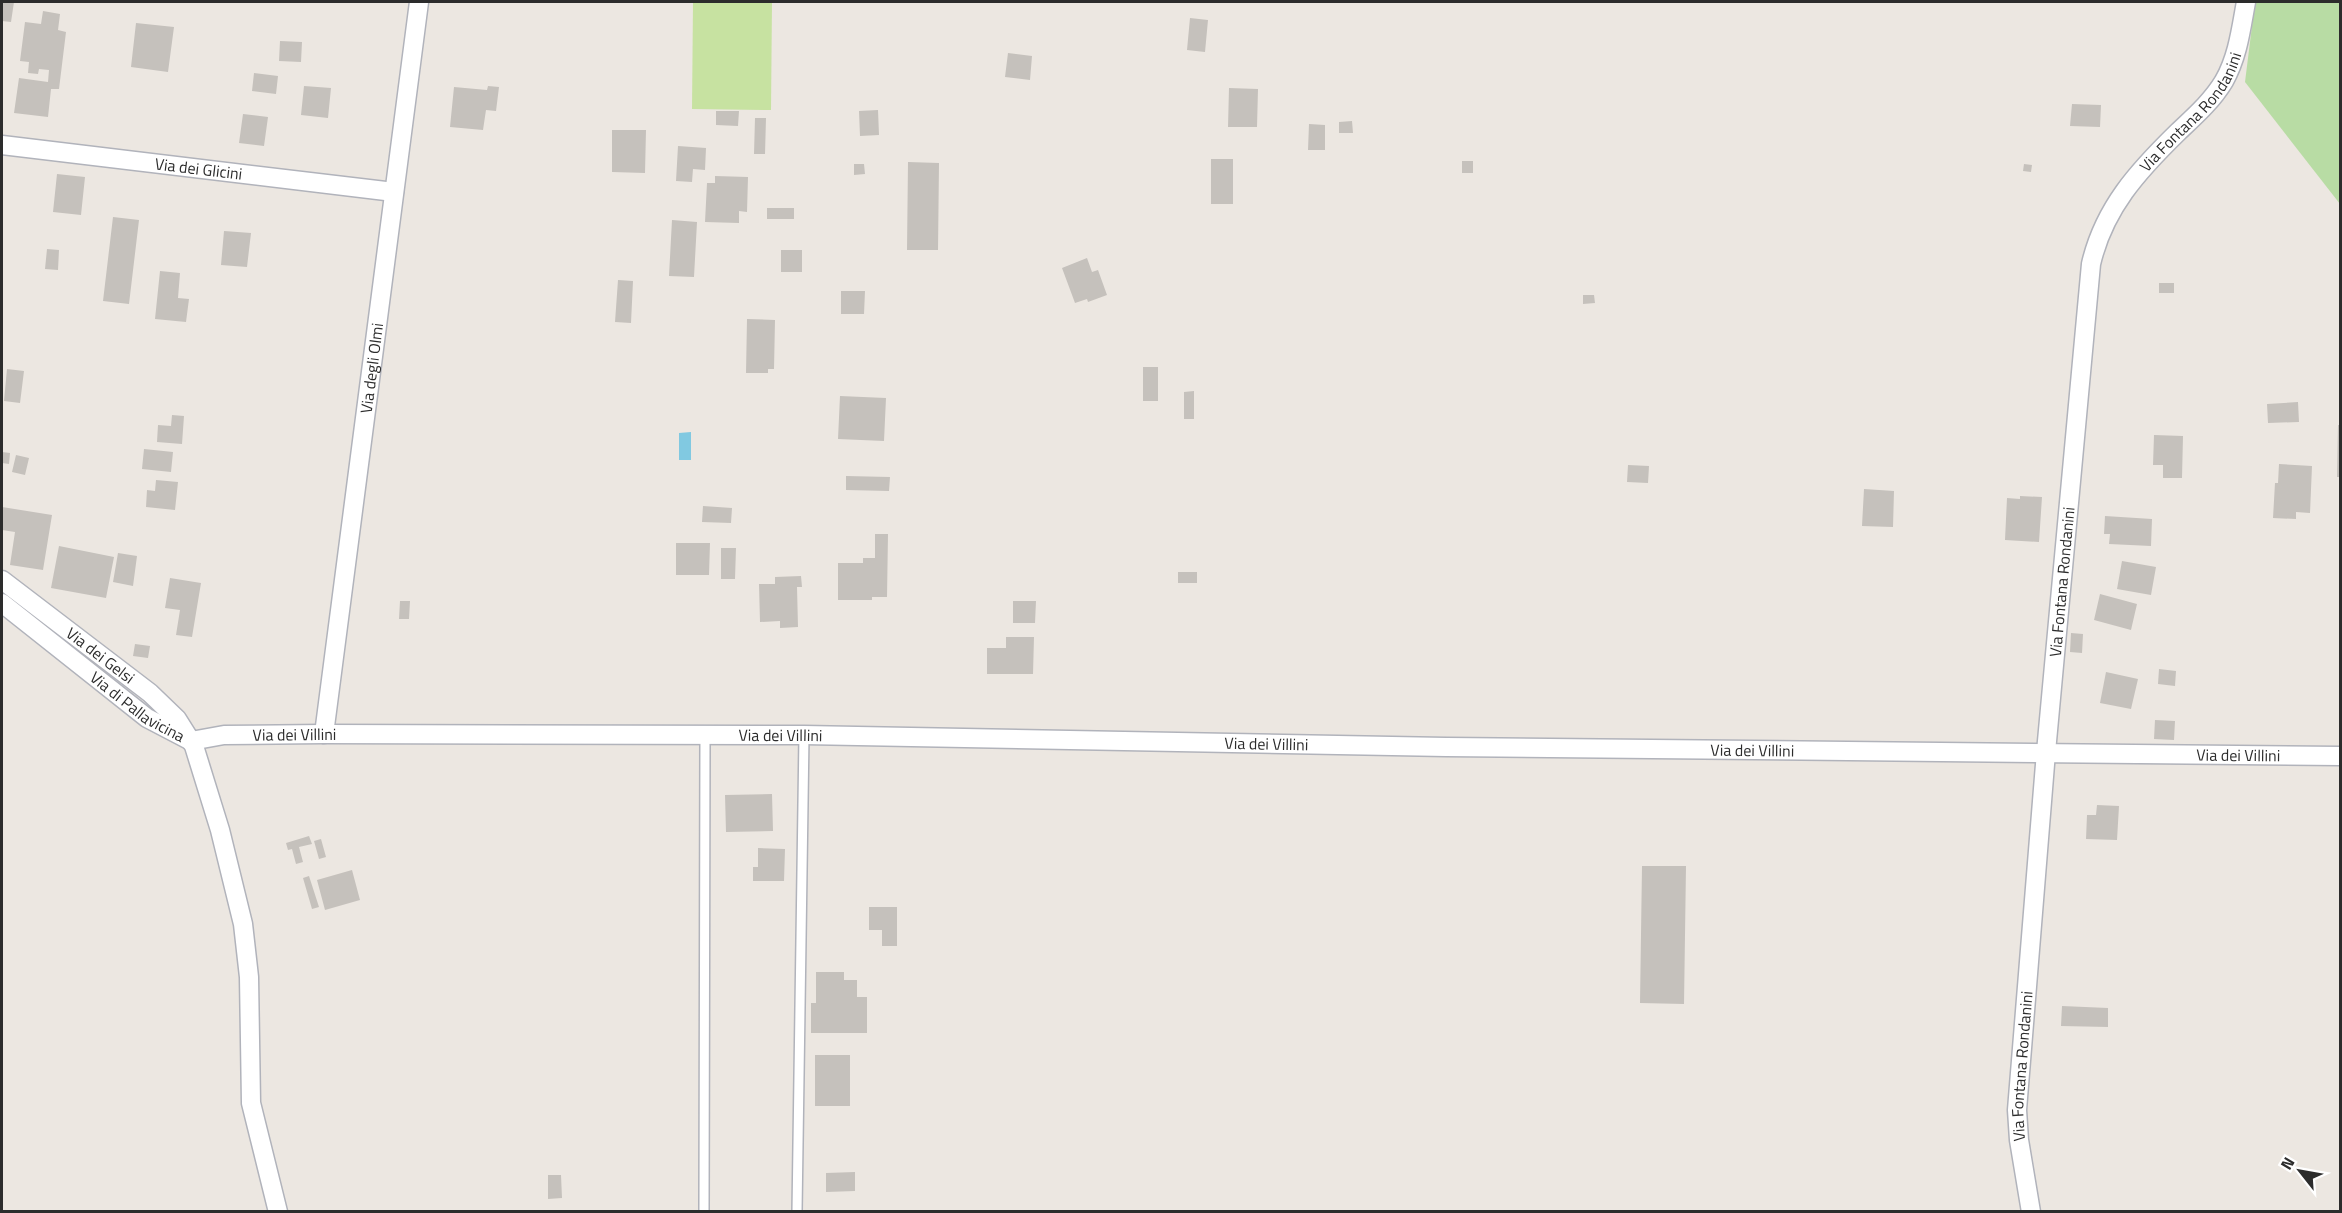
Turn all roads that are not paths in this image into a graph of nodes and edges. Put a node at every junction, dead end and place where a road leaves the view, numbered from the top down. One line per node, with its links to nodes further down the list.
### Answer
1 (419, 2): 4 (street, Via degli Olmi)
2 (2246, 2): 11 (street, Via Fontana Rondanini)
3 (2, 145): 4 (street, Via dei Glicini)
4 (394, 192): 7 (street, Via degli Olmi)
5 (2, 580): 10 (street, Via dei Gelsi)
6 (2, 603): 10 (street, Via di Pallavicina)
7 (324, 734): 9 (street, Via dei Villini); 10 (street, Via dei Villini)
8 (804, 735): 9 (street, Via dei Villini); 11 (street, Via dei Villini); 15 (lane)
9 (705, 737): 14 (lane)
10 (191, 741): 13 (street, Via dei Gelsi)
11 (2046, 752): 12 (street, Via dei Villini); 16 (street, Via Fontana Rondanini)
12 (2340, 756)
13 (278, 1212)
14 (704, 1212)
15 (797, 1212)
16 (2031, 1212)

